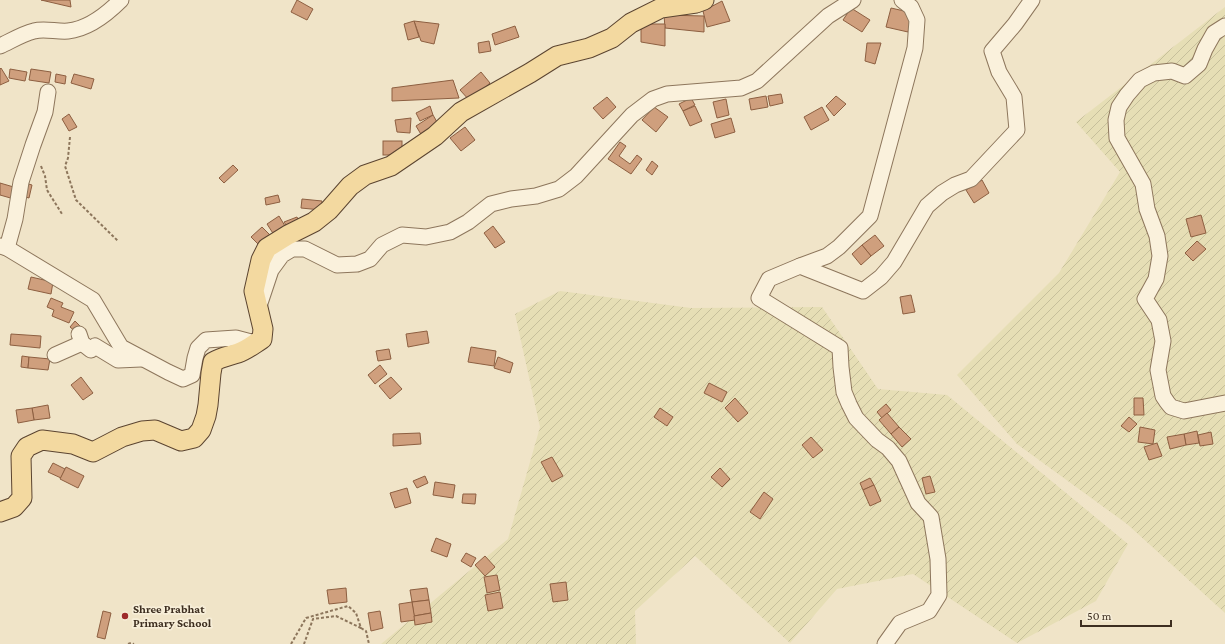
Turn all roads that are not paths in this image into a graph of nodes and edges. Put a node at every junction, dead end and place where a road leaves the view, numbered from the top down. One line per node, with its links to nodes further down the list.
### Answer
1 (120, 0): 7 (street)
2 (704, 0): 11 (main road)
3 (853, 0): 11 (street)
4 (902, 0): 10 (street)
5 (1032, 0): 10 (street)
6 (1225, 26): 15 (street)
7 (0, 46)
8 (48, 92): 9 (street)
9 (4, 247): 14 (street)
10 (800, 266): 17 (street)
11 (258, 309): 12 (main road)
12 (255, 343): 14 (street); 16 (main road)
13 (55, 355): 14 (street)
14 (142, 358)
15 (1225, 403)
16 (0, 512)
17 (885, 644)

